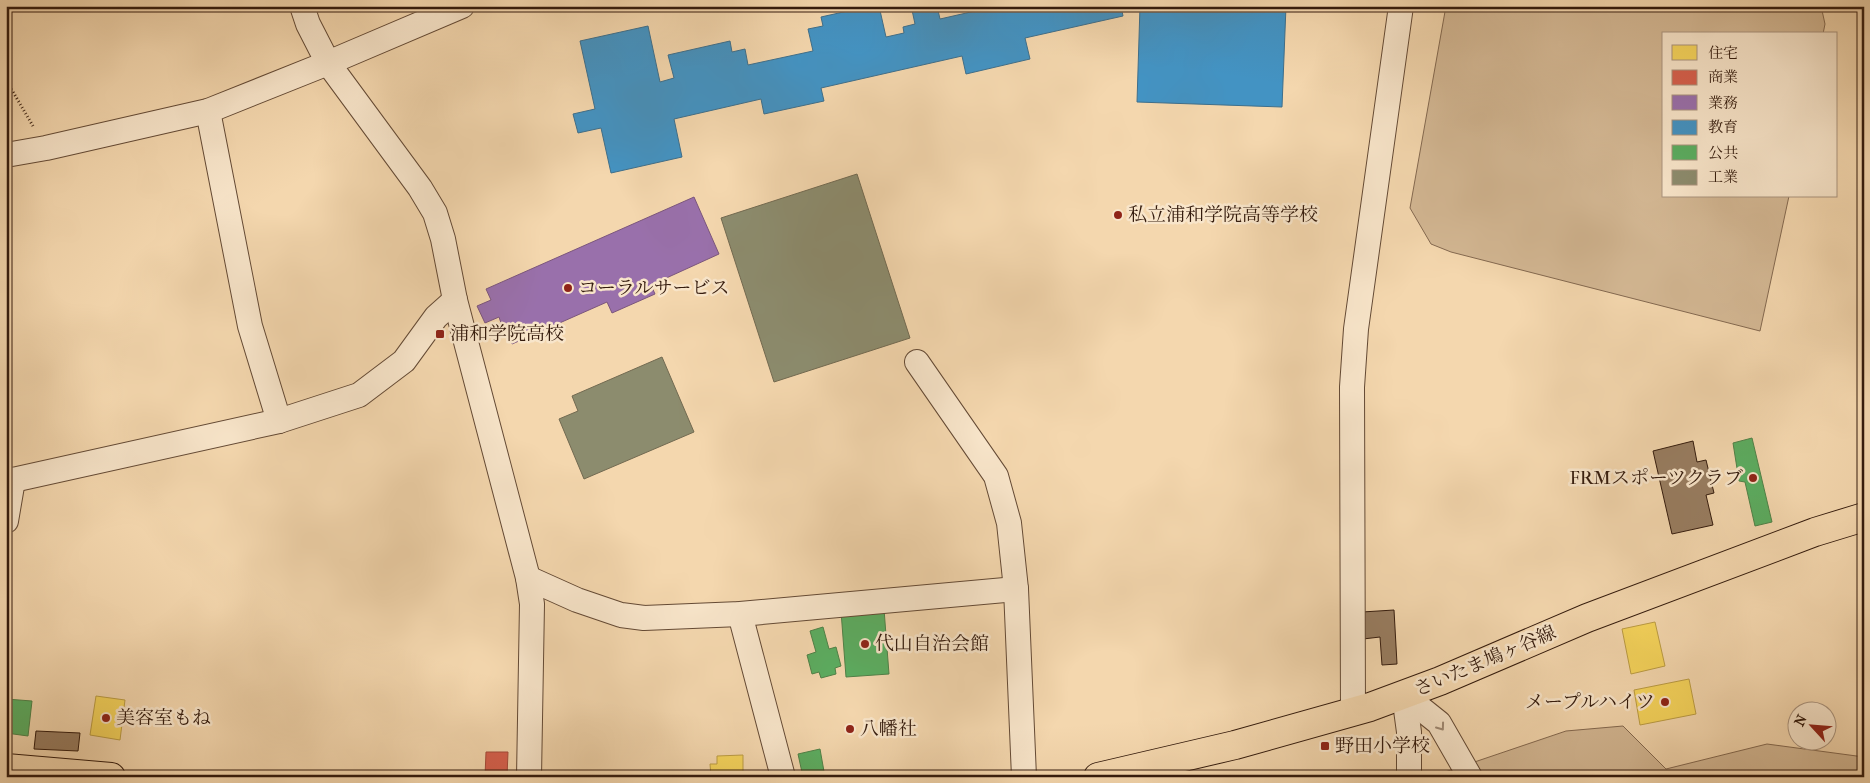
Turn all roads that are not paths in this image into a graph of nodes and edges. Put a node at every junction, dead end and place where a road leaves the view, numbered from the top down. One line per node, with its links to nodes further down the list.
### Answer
1 (302, 6): 4 (street)
2 (462, 6): 4 (street)
3 (1401, 6): 17 (street)
4 (328, 64): 5 (street); 7 (street)
5 (208, 111): 6 (street); 9 (street)
6 (6, 155)
7 (455, 300): 9 (street); 13 (street)
8 (917, 362): 14 (street)
9 (279, 421): 10 (street)
10 (10, 480): 12 (street)
11 (1864, 516): 16 (main road, さいたま鳩ヶ谷線)
12 (6, 521)
13 (528, 578): 15 (street); 21 (street)
14 (1016, 589): 15 (street); 23 (street)
15 (740, 614): 22 (street)
16 (1404, 695): 17 (main road, さいたま鳩ヶ谷線); 25 (street); 26 (street, one-way to 26)
17 (1353, 712): 24 (main road, さいたま鳩ヶ谷線)
18 (6, 768): 19 (main road)
19 (107, 777): 20 (main road)
20 (111, 777)
21 (529, 777)
22 (783, 777)
23 (1024, 777)
24 (1098, 777)
25 (1409, 777)
26 (1470, 777)

